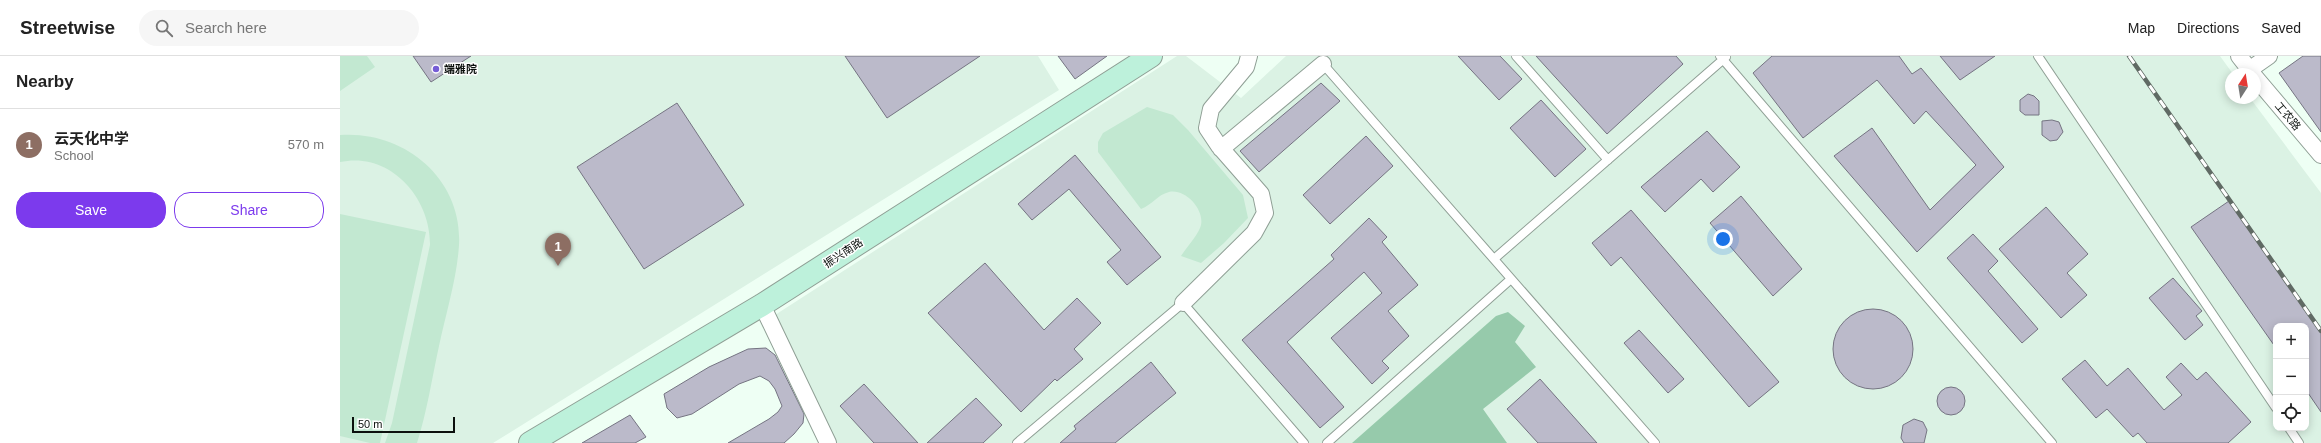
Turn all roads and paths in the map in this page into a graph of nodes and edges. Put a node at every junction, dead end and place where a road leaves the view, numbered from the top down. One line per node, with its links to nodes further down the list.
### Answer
1 (1151, 56): 18 (main road, 振兴南路)
2 (1249, 56): 12 (street)
3 (1516, 56): 14 (lane)
4 (2038, 56): 19 (lane)
5 (2239, 56): 9 (street, 工农路)
6 (2269, 56): 10 (street)
7 (1723, 57): 14 (lane); 27 (lane)
8 (1323, 64): 12 (street); 15 (lane)
9 (2248, 68)
10 (2257, 68)
11 (2261, 84): 13 (street, 工农路)
12 (1221, 149): 17 (street)
13 (2321, 155)
14 (1608, 160): 15 (lane)
15 (1494, 259): 16 (lane)
16 (1511, 279): 25 (lane); 26 (lane)
17 (1183, 303): 23 (lane); 24 (lane)
18 (762, 305): 21 (main road, 振兴南路); 22 (street)
19 (2273, 404)
20 (2291, 431): 28 (lane)
21 (530, 443)
22 (828, 443)
23 (1017, 443)
24 (1304, 443)
25 (1328, 443)
26 (1655, 443)
27 (2052, 443)
28 (2299, 443)

